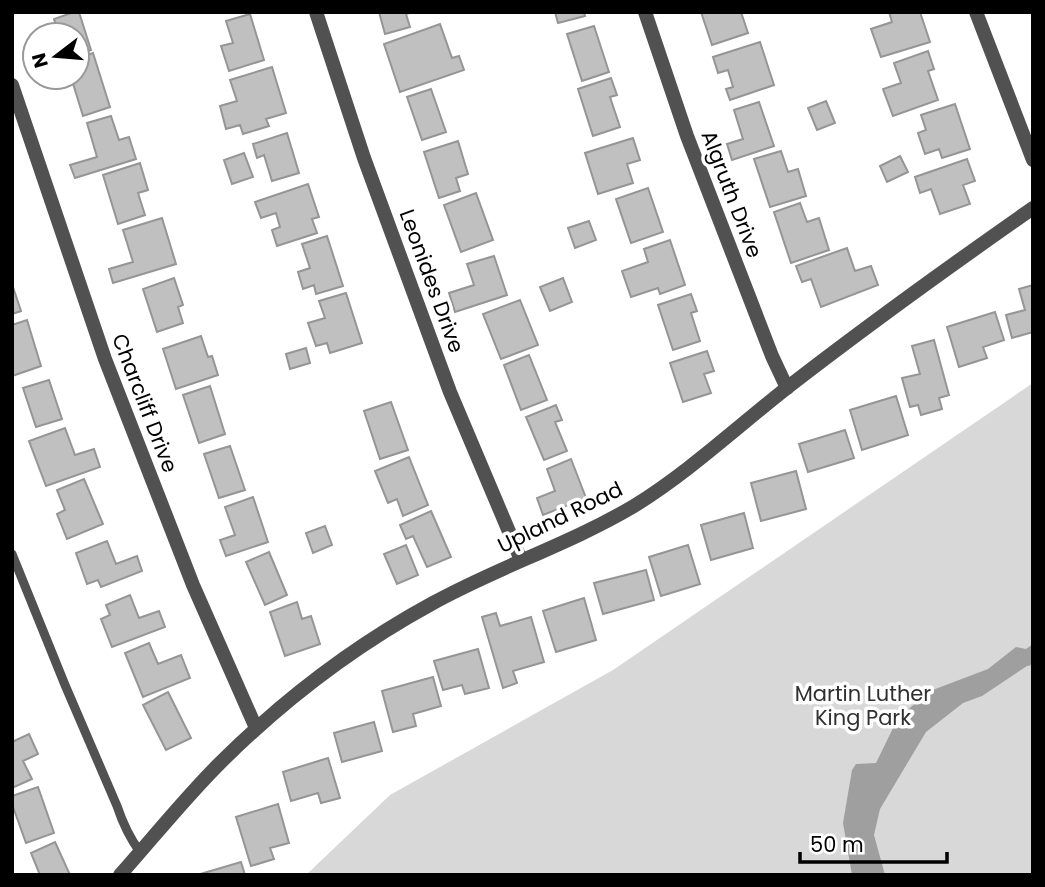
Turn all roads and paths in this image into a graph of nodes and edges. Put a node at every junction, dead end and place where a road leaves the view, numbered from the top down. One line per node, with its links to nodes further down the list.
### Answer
1 (316, 12): 9 (street, Leonides Drive)
2 (645, 12): 7 (street, Algruth Drive)
3 (976, 12): 5 (street)
4 (12, 85): 10 (street, Charcliff Drive)
5 (1033, 160)
6 (1033, 208): 7 (street, Upland Road)
7 (787, 388): 9 (street, Upland Road)
8 (12, 554): 11 (lane)
9 (522, 560): 10 (street, Upland Road)
10 (256, 728): 11 (street, Upland Road)
11 (141, 852): 12 (street, Upland Road)
12 (120, 875)

